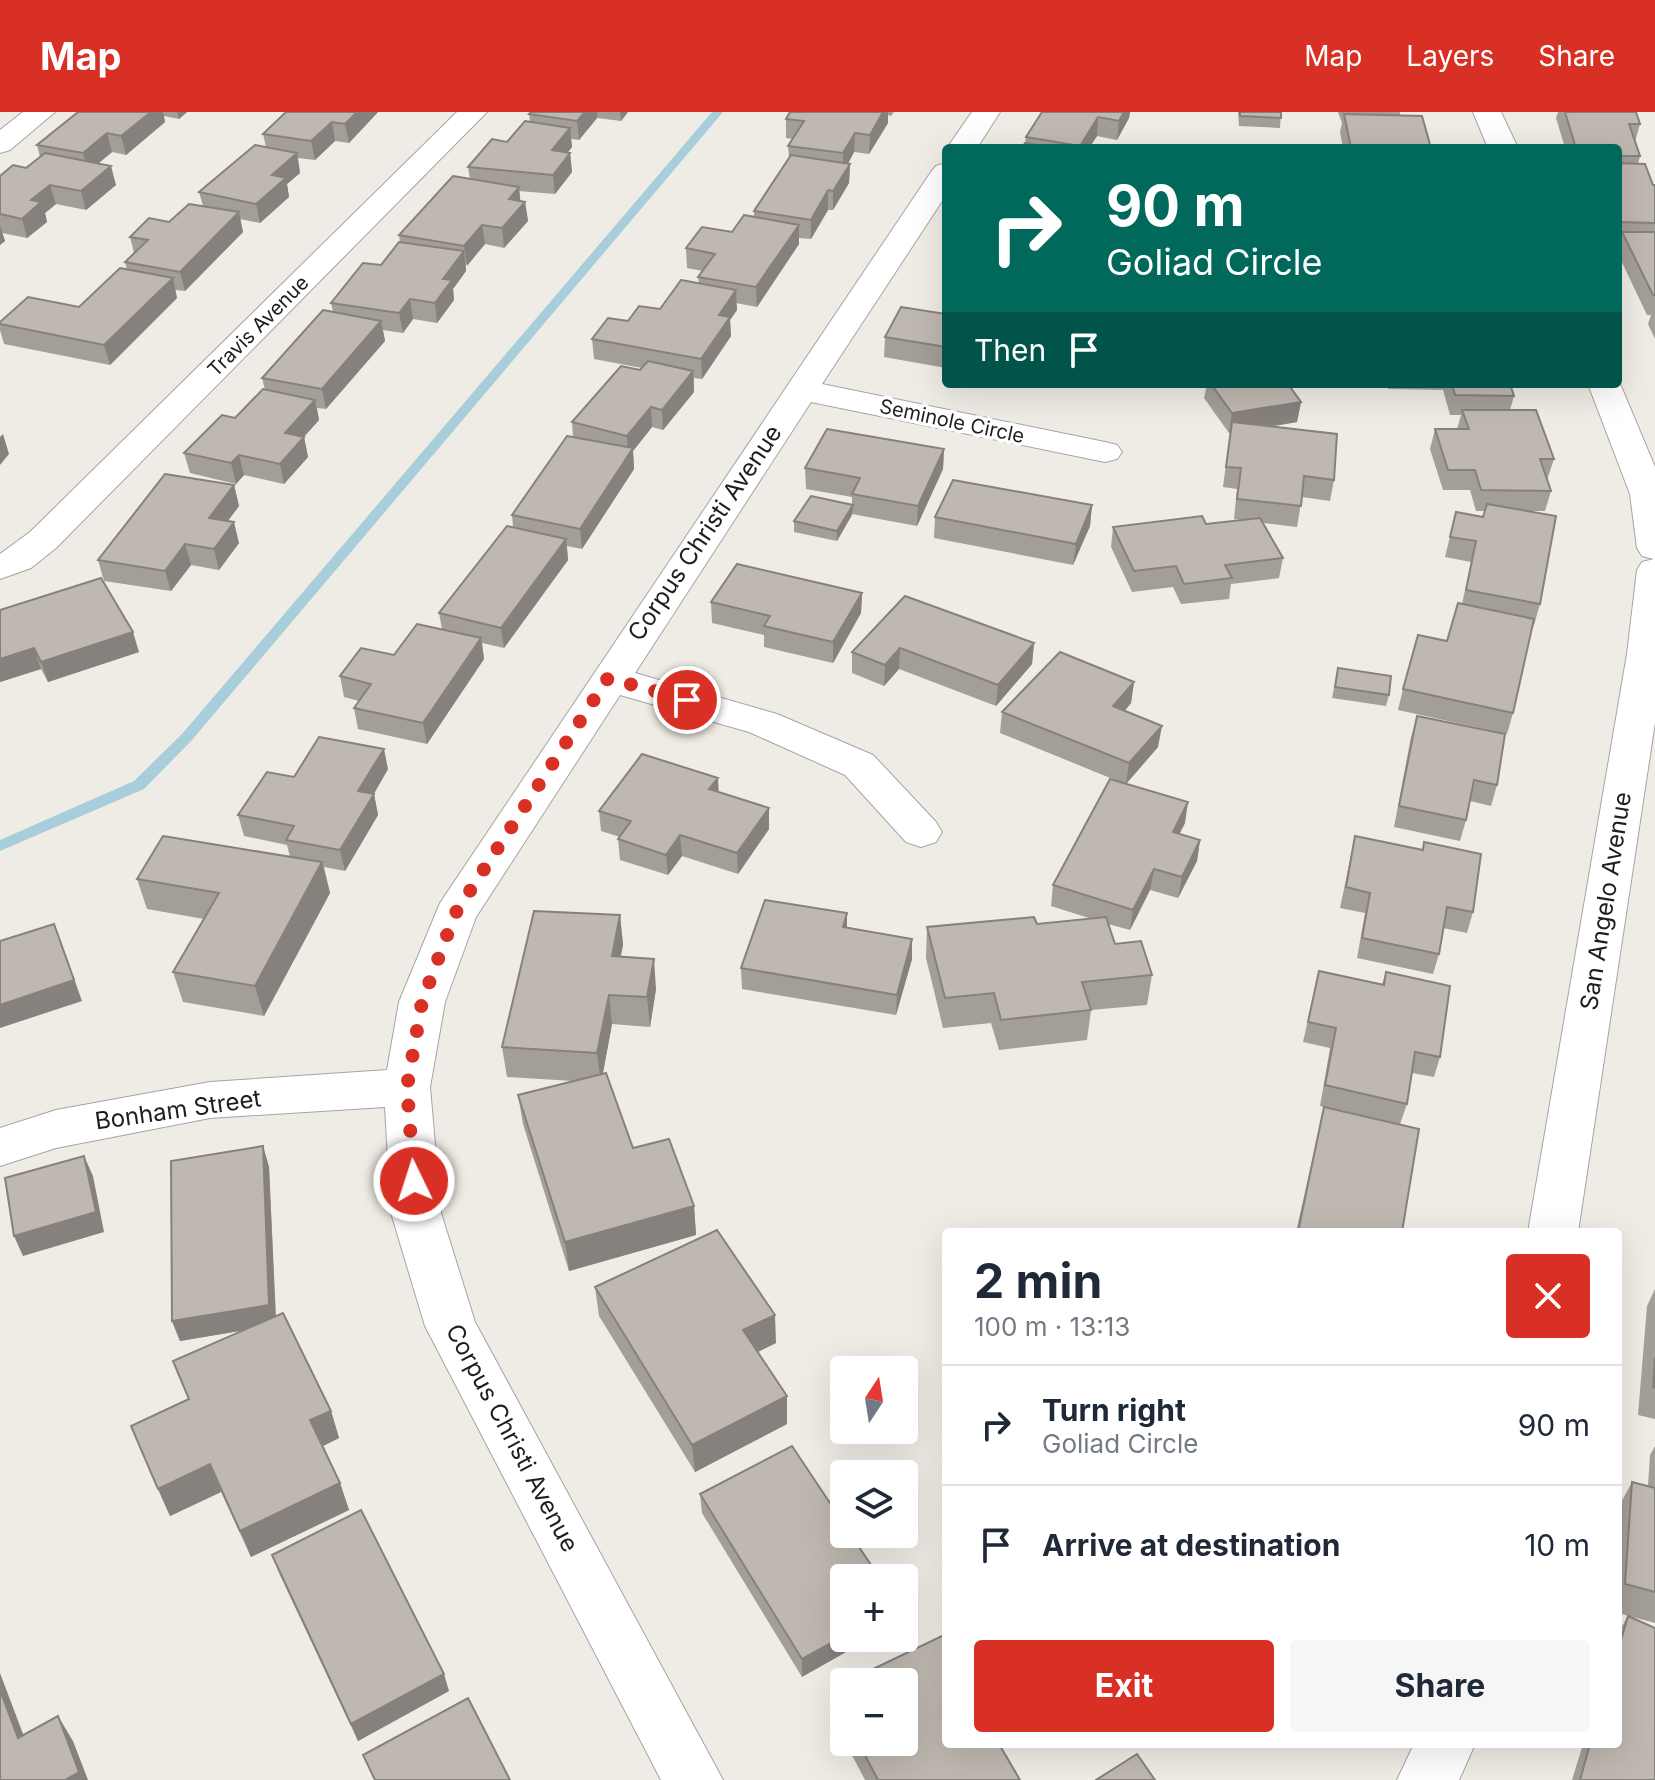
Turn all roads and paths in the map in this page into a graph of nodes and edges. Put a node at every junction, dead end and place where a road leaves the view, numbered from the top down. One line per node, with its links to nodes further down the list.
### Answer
1 (41, 112): 5 (street)
2 (473, 112): 13 (street, Travis Avenue)
3 (986, 112): 6 (street)
4 (1487, 112): 7 (street)
5 (0, 144)
6 (965, 144)
7 (1501, 144)
8 (942, 178): 10 (street, Corpus Christi Avenue)
9 (1607, 388): 12 (street)
10 (800, 390): 11 (street, Seminole Circle); 15 (street, Corpus Christi Avenue)
11 (1105, 452)
12 (1655, 548)
13 (0, 568)
14 (1655, 570): 19 (street, San Angelo Avenue)
15 (608, 678): 16 (street); 17 (street, Corpus Christi Avenue)
16 (921, 832)
17 (407, 1087): 18 (street, Bonham Street); 21 (street, Corpus Christi Avenue)
18 (0, 1147)
19 (1554, 1228)
20 (1444, 1748): 22 (street)
21 (693, 1780)
22 (1427, 1780)

